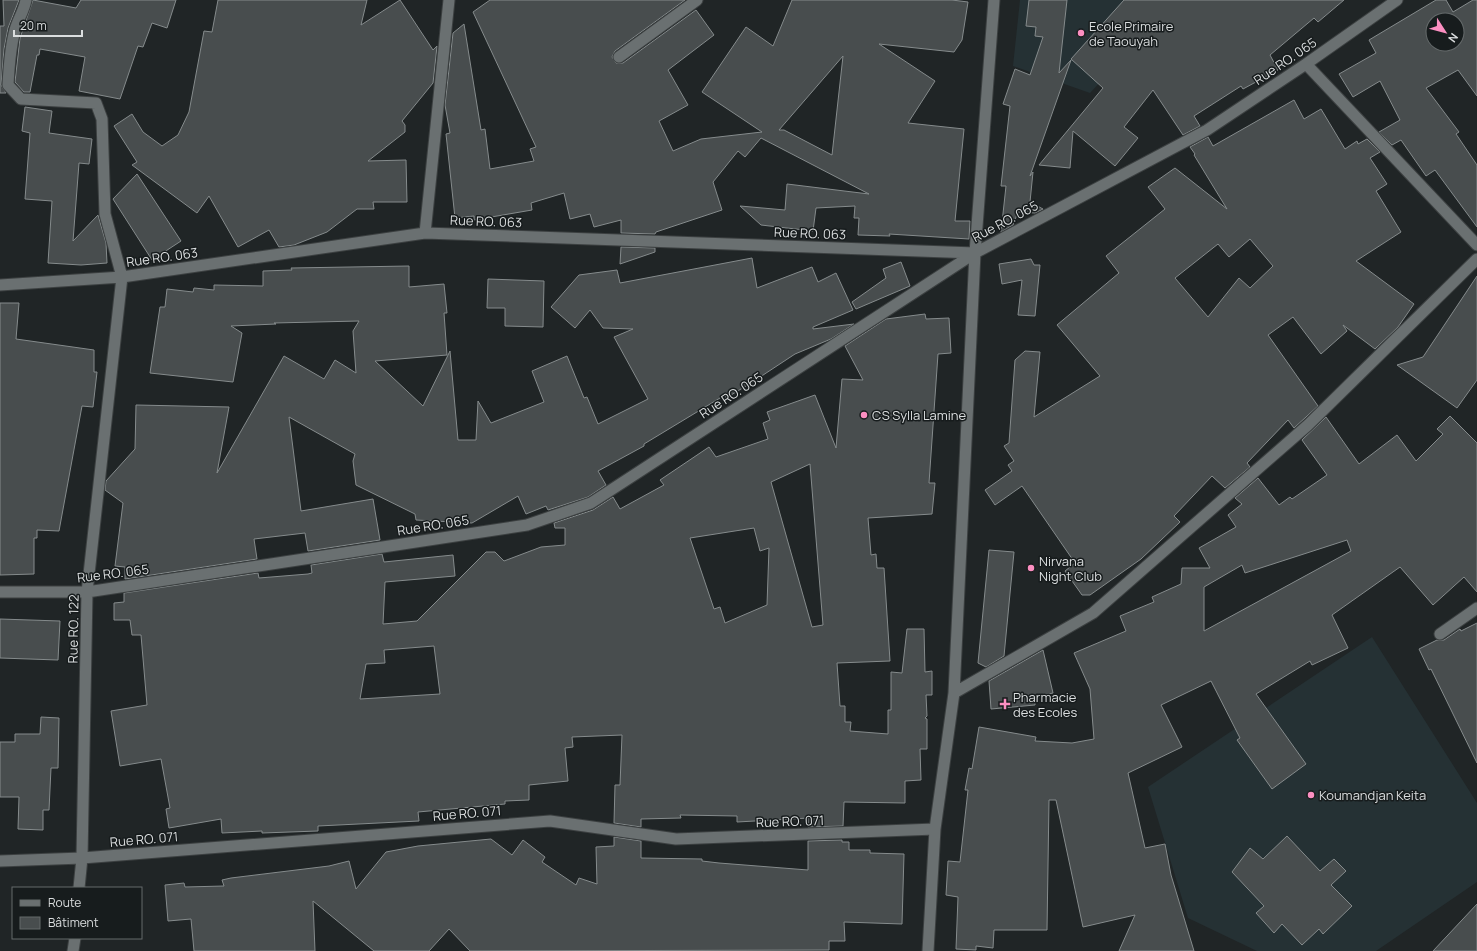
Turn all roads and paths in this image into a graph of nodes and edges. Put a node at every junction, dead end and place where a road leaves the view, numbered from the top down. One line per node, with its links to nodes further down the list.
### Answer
1 (26, 0): 12 (street)
2 (449, 0): 8 (street)
3 (697, 0): 6 (street)
4 (994, 0): 10 (street)
5 (1397, 0): 7 (street, Rue RO. 065)
6 (619, 57)
7 (1306, 64): 9 (street); 10 (street, Rue RO. 065)
8 (425, 233): 10 (street, Rue RO. 063); 12 (street, Rue RO. 063)
9 (1477, 245)
10 (974, 253): 15 (street, Rue RO. 065); 18 (street)
11 (1477, 259): 18 (street)
12 (122, 277): 13 (street, Rue RO. 063); 15 (street, Rue RO. 122)
13 (0, 285)
14 (0, 592): 15 (street, Rue RO. 065)
15 (87, 592): 20 (street, Rue RO. 122)
16 (1477, 608): 17 (street)
17 (1440, 634)
18 (954, 693): 19 (street)
19 (935, 829): 20 (street, Rue RO. 071); 25 (street)
20 (82, 858): 21 (street, Rue RO. 071); 22 (street, Rue RO. 122)
21 (0, 861)
22 (79, 887)
23 (75, 939): 24 (street)
24 (73, 951)
25 (928, 951)

